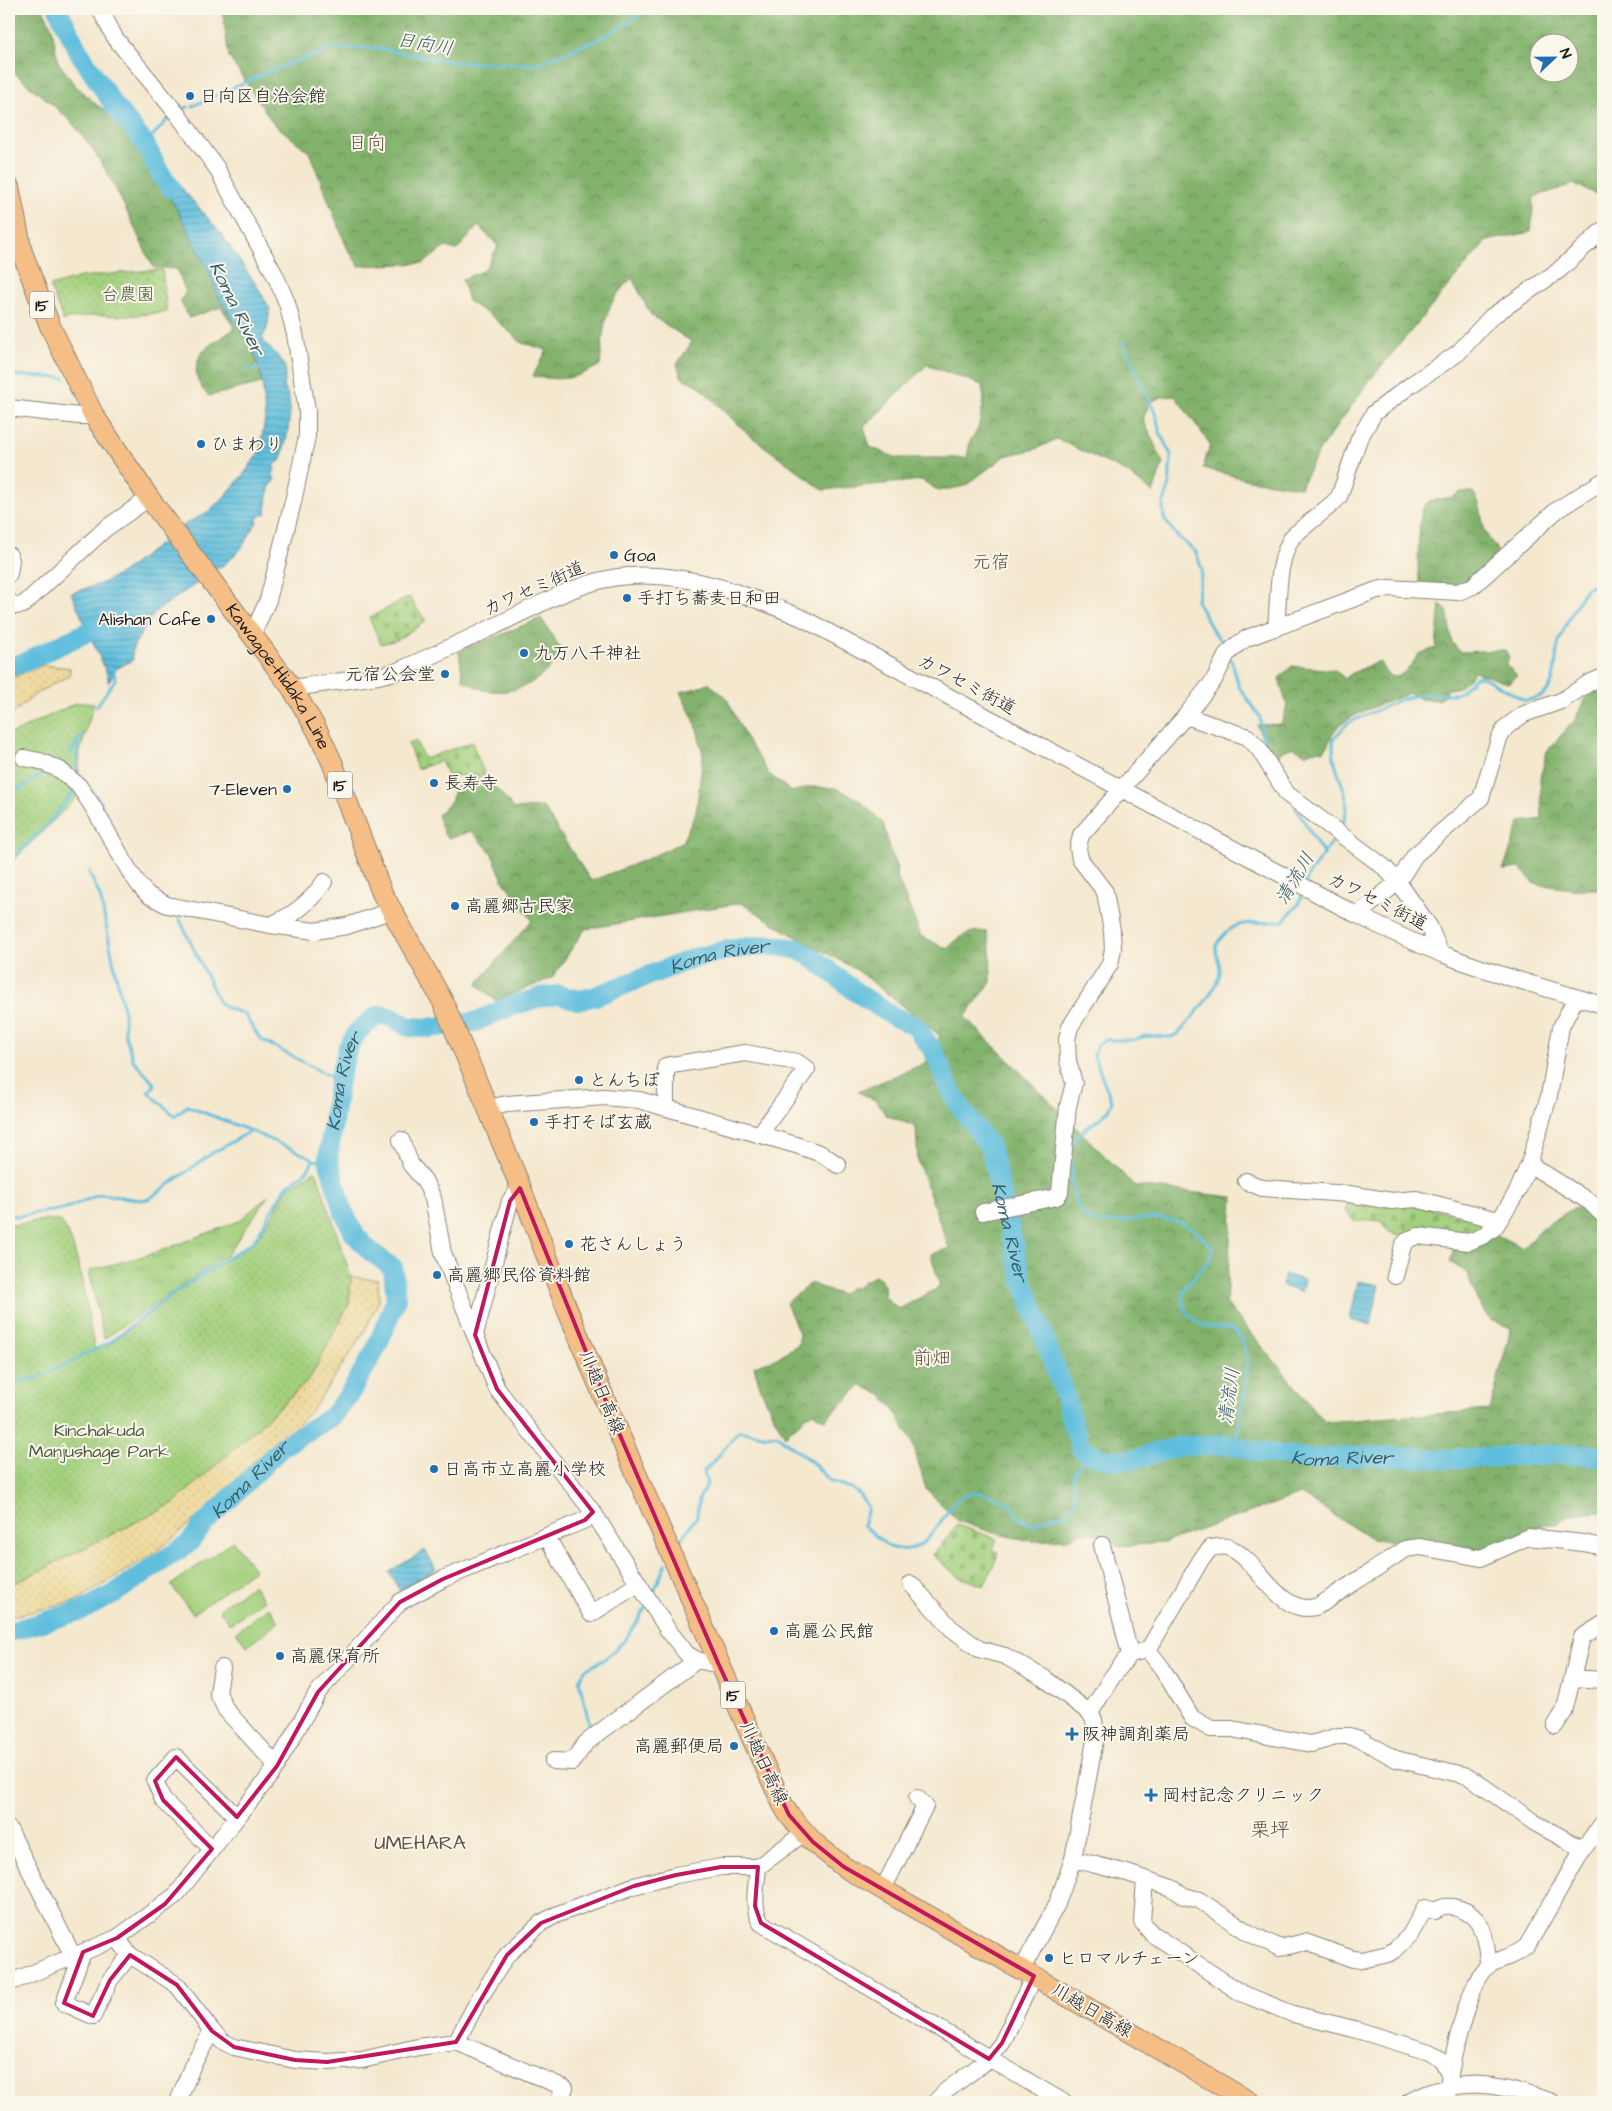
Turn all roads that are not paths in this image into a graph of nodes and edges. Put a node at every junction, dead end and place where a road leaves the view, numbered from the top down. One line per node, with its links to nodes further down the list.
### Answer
1 (100, 9): 12 (street)
2 (9, 187): 5 (main road, 15)
3 (1603, 230): 11 (street)
4 (9, 408): 5 (street)
5 (94, 416): 7 (main road, Kawagoe-Hidaka Line / 15)
6 (1603, 481): 11 (street)
7 (149, 498): 10 (street); 12 (main road, Kawagoe-Hidaka Line / 15)
8 (9, 555): 9 (street)
9 (9, 574)
10 (9, 601)
11 (1276, 628): 15 (street)
12 (252, 636): 14 (main road, Kawagoe-Hidaka Line / 15)
13 (1603, 677): 19 (street)
14 (292, 688): 17 (street, カワセミ街道); 20 (main road, Kawagoe-Hidaka Line / 15)
15 (1186, 716): 17 (street); 19 (street)
16 (24, 758): 22 (street)
17 (1121, 789): 21 (street, カワセミ街道); 35 (street)
18 (324, 882): 22 (street)
19 (1398, 882): 21 (street); 23 (street)
20 (390, 911): 22 (street); 26 (main road, Kawagoe-Hidaka Line / 15)
21 (1357, 915): 23 (street, カワセミ街道)
22 (270, 925)
23 (1440, 954): 24 (street, カワセミ街道)
24 (1576, 997): 25 (street, カワセミ街道); 31 (street)
25 (1603, 1005)
26 (472, 1070): 27 (main road, 川越日高線 / 15)
27 (488, 1108): 28 (street); 34 (main road, 川越日高線 / 15)
28 (666, 1108): 29 (street); 29 (street)
29 (759, 1135): 32 (street)
30 (401, 1140): 39 (street)
31 (1529, 1164): 36 (street); 37 (street)
32 (838, 1165)
33 (1246, 1181): 37 (street)
34 (520, 1188): 39 (street); 50 (main road, 川越日高線 / 15)
35 (983, 1212)
36 (1603, 1216)
37 (1498, 1220): 38 (street)
38 (1395, 1276)
39 (475, 1335): 40 (street)
40 (593, 1512): 41 (street); 44 (street)
41 (547, 1537): 44 (street); 57 (street)
42 (1102, 1545): 48 (street)
43 (1603, 1547): 47 (street)
44 (638, 1584): 49 (street)
45 (911, 1584): 54 (street)
46 (1603, 1624): 52 (street)
47 (1148, 1650): 48 (street); 64 (street)
48 (1130, 1654): 54 (street)
49 (697, 1660): 50 (street); 56 (street)
50 (719, 1665): 62 (main road, 川越日高線 / 15)
51 (222, 1668): 57 (street)
52 (1573, 1678): 53 (street); 55 (street)
53 (1603, 1680)
54 (1090, 1714): 65 (street)
55 (1555, 1726)
56 (553, 1761)
57 (277, 1766): 59 (street)
58 (917, 1798): 68 (street)
59 (237, 1817): 63 (street); 63 (street)
60 (1602, 1828): 64 (street)
61 (9, 1829): 70 (street)
62 (804, 1833): 66 (street); 68 (main road, 川越日高線 / 15)
63 (212, 1849): 69 (street)
64 (1583, 1850): 72 (street)
65 (1073, 1859): 67 (street); 73 (street)
66 (758, 1867): 76 (street); 77 (street)
67 (1145, 1879): 72 (street); 78 (street)
68 (884, 1889): 73 (main road, 川越日高線 / 15)
69 (117, 1938): 70 (street); 71 (street)
70 (78, 1954): 71 (street); 74 (street)
71 (130, 1955): 75 (street)
72 (1488, 1965): 78 (street)
73 (1028, 1972): 77 (street); 83 (main road, 川越日高線 / 15)
74 (9, 1983)
75 (212, 2031): 76 (street); 79 (street)
76 (456, 2042): 80 (street)
77 (989, 2059): 81 (street); 82 (street)
78 (1448, 2089): 84 (street); 85 (street)
79 (178, 2102)
80 (558, 2102)
81 (935, 2102)
82 (1063, 2102)
83 (1250, 2102)
84 (1409, 2102)
85 (1551, 2102)

